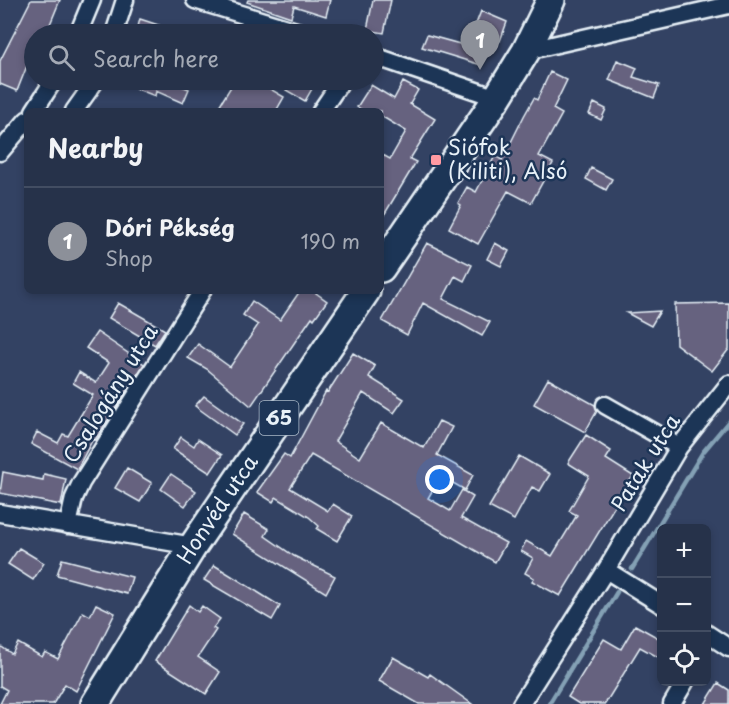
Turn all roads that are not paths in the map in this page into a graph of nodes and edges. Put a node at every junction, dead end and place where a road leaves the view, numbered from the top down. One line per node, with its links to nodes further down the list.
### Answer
1 (92, 0): 6 (street)
2 (125, 0): 7 (street)
3 (195, 0): 8 (street)
4 (551, 0): 9 (main road)
5 (729, 5): 9 (street)
6 (82, 24)
7 (117, 24)
8 (273, 24)
9 (526, 51): 14 (main road)
10 (384, 59): 14 (street)
11 (48, 90): 15 (street)
12 (89, 90): 16 (street)
13 (335, 90): 17 (street)
14 (497, 98): 20 (main road)
15 (36, 108)
16 (76, 108)
17 (323, 108)
18 (24, 124): 19 (street)
19 (0, 152)
20 (384, 264)
21 (200, 294): 27 (street, Csalogány utca)
22 (364, 294): 28 (main road, Honvéd utca / 65)
23 (729, 384): 25 (street, Patak utca)
24 (605, 405): 25 (street)
25 (678, 447): 29 (street, Patak utca)
26 (0, 513): 27 (street)
27 (68, 525): 28 (street)
28 (193, 546): 34 (main road, Honvéd utca / 65)
29 (606, 570): 30 (street); 35 (street, Patak utca)
30 (657, 602)
31 (711, 639): 32 (street)
32 (729, 648)
33 (682, 686): 36 (street)
34 (95, 704)
35 (520, 704)
36 (672, 704)

